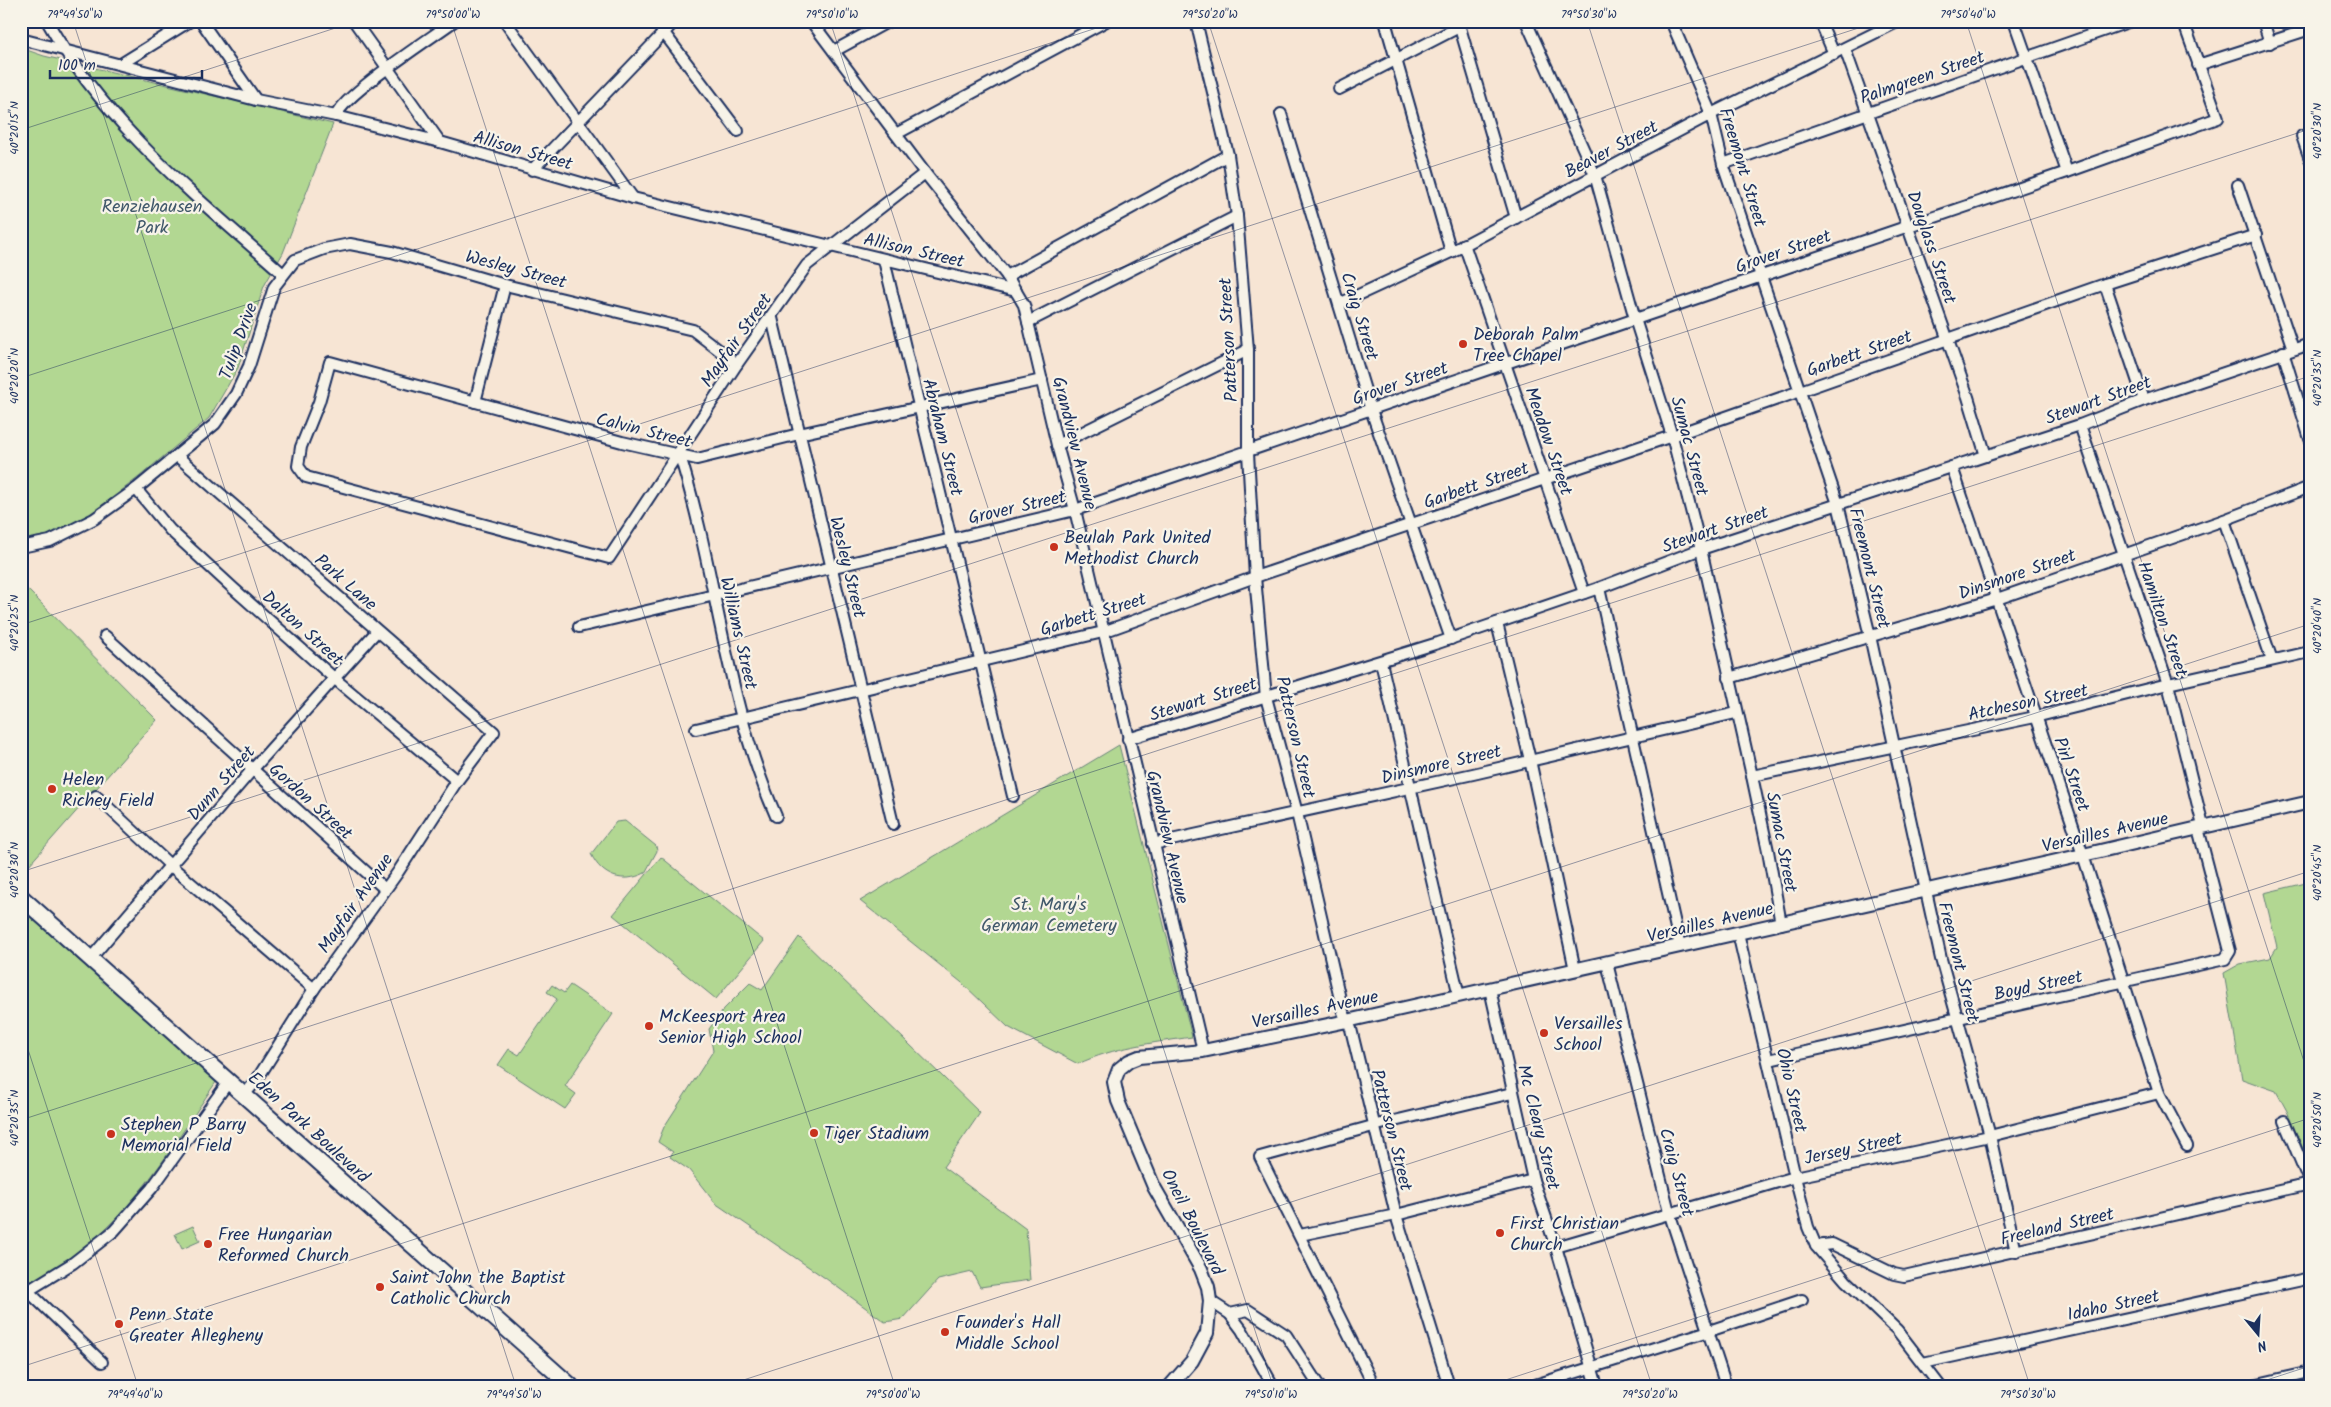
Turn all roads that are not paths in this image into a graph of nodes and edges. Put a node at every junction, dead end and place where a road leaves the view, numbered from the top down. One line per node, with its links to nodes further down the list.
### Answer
1 (47, 21): 28 (street)
2 (190, 21): 33 (street)
3 (201, 21): 37 (street)
4 (354, 21): 35 (street)
5 (454, 21): 35 (street)
6 (505, 21): 42 (street)
7 (655, 21): 24 (street)
8 (675, 21): 24 (street)
9 (811, 21): 29 (street, Grandview Avenue)
10 (889, 21): 29 (street)
11 (1106, 21): 44 (street)
12 (1196, 21): 47 (street, Patterson Street)
13 (1385, 21): 32 (street)
14 (1526, 21): 53 (street, Sumac Street)
15 (1671, 21): 39 (street, Freemont Street)
16 (1820, 21): 30 (street)
17 (1899, 21): 27 (street, Beaver Street)
18 (2014, 21): 31 (street)
19 (2132, 21): 31 (street, Palmgreen Street)
20 (2183, 21): 34 (street)
21 (2262, 21): 26 (street)
22 (1458, 24): 32 (street); 57 (street)
23 (2310, 29): 26 (street)
24 (665, 34): 42 (street); 43 (street)
25 (21, 39): 28 (street, Allison Street)
26 (2270, 43): 34 (street)
27 (1846, 48): 30 (street, Beaver Street); 40 (street, Douglass Street)
28 (63, 50): 33 (street, Allison Street); 64 (street)
29 (834, 51): 44 (street, Grandview Avenue)
30 (1834, 54): 39 (street, Beaver Street)
31 (2026, 58): 40 (street, Palmgreen Street); 51 (street)
32 (1395, 59): 36 (street); 62 (street)
33 (121, 64): 37 (street, Allison Street)
34 (2198, 65): 51 (street, Grover Street)
35 (388, 69): 41 (street); 46 (street)
36 (1339, 89)
37 (256, 100): 41 (street, Allison Street)
38 (1281, 114): 70 (street, Craig Street)
39 (1711, 114): 49 (street, Freemont Street); 53 (street, Beaver Street)
40 (1868, 114): 49 (street, Palmgreen Street); 58 (street, Douglass Street)
41 (336, 116): 46 (street, Allison Street)
42 (580, 122): 50 (street); 55 (street)
43 (738, 131)
44 (896, 134): 52 (street, Grandview Avenue)
45 (2306, 135): 48 (street)
46 (440, 142): 50 (street, Allison Street)
47 (1228, 155): 56 (street, Patterson Street); 65 (street)
48 (2310, 159)
49 (1722, 164): 66 (street, Freemont Street)
50 (532, 170): 55 (street, Allison Street)
51 (2067, 172): 58 (street, Grover Street)
52 (925, 173): 61 (street, Mayfair Street); 65 (street, Grandview Avenue)
53 (1595, 175): 57 (street, Beaver Street); 72 (street, Sumac Street)
54 (2238, 185): 59 (street)
55 (633, 198): 61 (street, Allison Street)
56 (1237, 216): 73 (street); 76 (street, Patterson Street)
57 (1516, 218): 60 (street, Beaver Street)
58 (1907, 226): 66 (street, Grover Street); 74 (street, Douglass Street)
59 (2256, 235): 67 (street, Garbett Street); 77 (street)
60 (1464, 244): 62 (street, Beaver Street); 78 (street, Meadow Street)
61 (829, 247): 63 (street, Allison Street); 71 (street, Mayfair Street)
62 (1451, 252): 70 (street, Beaver Street)
63 (884, 260): 69 (street, Allison Street); 84 (street, Abraham Street)
64 (282, 274): 68 (street, Wesley Street); 93 (street, Tulip Drive)
65 (1007, 276): 69 (street, Grandview Avenue)
66 (1762, 276): 72 (street, Grover Street); 81 (street, Freemont Street)
67 (2105, 284): 74 (street, Garbett Street); 82 (street)
68 (505, 285): 79 (street, Wesley Street); 83 (street)
69 (1016, 291): 73 (street, Grandview Avenue)
70 (1339, 304): 85 (street, Craig Street)
71 (772, 318): 79 (street, Mayfair Street); 87 (street, Wesley Street)
72 (1636, 319): 78 (street, Grover Street); 88 (street, Sumac Street)
73 (1028, 322): 80 (street, Grandview Avenue)
74 (1947, 340): 81 (street, Garbett Street); 94 (street, Douglass Street)
75 (2310, 344): 77 (street, Stewart Street)
76 (1248, 350): 90 (street); 91 (street, Patterson Street)
77 (2288, 351): 82 (street, Stewart Street); 89 (street)
78 (1507, 363): 85 (street, Grover Street); 96 (street, Meadow Street)
79 (737, 364): 92 (street, Mayfair Street)
80 (1042, 380): 84 (street, Calvin Street); 90 (street, Grandview Avenue)
81 (1801, 390): 88 (street, Garbett Street); 99 (street, Freemont Street)
82 (2144, 400): 86 (street, Stewart Street)
83 (475, 402): 92 (street, Calvin Street); 107 (street, Calvin Street)
84 (919, 407): 87 (street, Calvin Street); 103 (street, Abraham Street)
85 (1371, 410): 91 (street, Grover Street); 102 (street, Craig Street)
86 (2080, 426): 94 (street, Stewart Street); 106 (street, Hamilton Street)
87 (799, 434): 92 (street, Calvin Street); 108 (street, Wesley Street)
88 (1672, 436): 96 (street, Garbett Street); 105 (street, Sumac Street)
89 (2310, 439)
90 (1057, 444): 100 (street, Grandview Avenue)
91 (1248, 453): 100 (street, Grover Street); 109 (street, Patterson Street)
92 (679, 454): 107 (street, Mayfair Street); 112 (street, Williams Street)
93 (177, 456): 98 (street, Tulip Drive); 116 (street, Park Lane)
94 (1986, 456): 95 (street, Stewart Street)
95 (1952, 467): 99 (street, Stewart Street); 113 (street, Pirl Street)
96 (1544, 478): 102 (street, Garbett Street); 111 (street, Meadow Street)
97 (2310, 487): 101 (street, Dinsmore Street)
98 (136, 489): 104 (street, Tulip Drive); 126 (street, Dalton Street)
99 (1838, 504): 105 (street, Stewart Street); 119 (street, Freemont Street)
100 (1075, 510): 103 (street, Grover Street); 117 (street, Grandview Avenue)
101 (2224, 520): 106 (street, Dinsmore Street); 122 (street)
102 (1412, 524): 109 (street, Garbett Street); 120 (street, Craig Street)
103 (952, 539): 108 (street, Grover Street); 123 (street, Abraham Street)
104 (21, 547)
105 (1701, 549): 110 (street, Stewart Street); 125 (street, Sumac Street)
106 (2124, 555): 113 (street, Dinsmore Street); 127 (street, Hamilton Street)
107 (609, 558)
108 (832, 569): 112 (street, Grover Street); 128 (street, Wesley Street)
109 (1255, 577): 117 (street, Garbett Street); 129 (street, Patterson Street)
110 (1599, 588): 111 (street, Stewart Street); 135 (street)
111 (1584, 593): 114 (street, Stewart Street)
112 (714, 597): 115 (street, Grover Street); 131 (street, Williams Street)
113 (1997, 599): 119 (street, Dinsmore Street); 132 (street, Pirl Street)
114 (1497, 623): 120 (street, Stewart Street); 138 (street)
115 (579, 627)
116 (376, 631): 126 (street, Dunn Street); 134 (street, Park Lane)
117 (1103, 632): 123 (street, Garbett Street); 136 (street, Grandview Avenue)
118 (104, 636): 139 (street, Gordon Street)
119 (1870, 636): 125 (street, Dinsmore Street); 137 (street, Freemont Street)
120 (1451, 639): 124 (street, Stewart Street)
121 (2310, 652): 122 (street, Atcheson Street)
122 (2272, 660): 127 (street, Atcheson Street)
123 (981, 661): 128 (street, Garbett Street); 144 (street, Abraham Street)
124 (1381, 662): 129 (street, Stewart Street); 142 (street)
125 (1729, 678): 130 (street, Sumac Street)
126 (335, 680): 139 (street, Dunn Street); 141 (street, Dalton Street)
127 (2168, 684): 132 (street, Atcheson Street); 149 (street, Hamilton Street)
128 (861, 690): 131 (street, Garbett Street); 148 (street, Wesley Street)
129 (1266, 697): 136 (street, Stewart Street); 146 (street, Patterson Street)
130 (1736, 713): 135 (street, Dinsmore Street); 140 (street, Sumac Street)
131 (742, 718): 133 (street, Garbett Street); 147 (street, Williams Street)
132 (2035, 718): 137 (street, Atcheson Street); 151 (street, Pirl Street)
133 (696, 729)
134 (494, 732): 141 (street, Mayfair Avenue)
135 (1632, 736): 138 (street, Dinsmore Street); 159 (street)
136 (1128, 739): 150 (street, Grandview Avenue)
137 (1893, 748): 140 (street, Atcheson Street); 154 (street, Freemont Street)
138 (1530, 760): 142 (street, Dinsmore Street); 162 (street)
139 (252, 770): 152 (street, Dunn Street); 153 (street, Gordon Street)
140 (1752, 776): 157 (street, Sumac Street)
141 (457, 781): 153 (street, Mayfair Avenue)
142 (1411, 788): 146 (street, Dinsmore Street); 166 (street)
143 (96, 796): 152 (street)
144 (1013, 796)
145 (2310, 802): 149 (street, Versailles Avenue)
146 (1297, 813): 150 (street, Dinsmore Street); 168 (street, Patterson Street)
147 (776, 816)
148 (893, 824)
149 (2201, 827): 151 (street, Versailles Avenue); 156 (street, Hamilton Street)
150 (1153, 844): 169 (street, Grandview Avenue)
151 (2082, 855): 154 (street, Versailles Avenue); 163 (street, Pirl Street)
152 (171, 866): 160 (street, Dunn Street); 164 (street)
153 (385, 889): 164 (street, Mayfair Avenue)
154 (1925, 891): 157 (street, Versailles Avenue); 167 (street, Freemont Street)
155 (21, 897): 160 (main road, Eden Park Boulevard)
156 (2217, 902): 163 (street, Boyd Street)
157 (1781, 924): 158 (street, Versailles Avenue)
158 (1738, 933): 159 (street, Versailles Avenue); 170 (street, Ohio Street)
159 (1680, 946): 161 (street, Versailles Avenue)
160 (92, 958): 172 (main road, Eden Park Boulevard)
161 (1607, 963): 162 (street, Versailles Avenue); 183 (street, Craig Street)
162 (1575, 970): 165 (street, Versailles Avenue)
163 (2123, 983): 167 (street, Boyd Street); 174 (street, Pirl Street)
164 (314, 989): 175 (street, Mayfair Avenue)
165 (1490, 989): 166 (street, Versailles Avenue); 173 (street, Mc Cleary Street)
166 (1459, 996): 168 (street, Versailles Avenue)
167 (1956, 1019): 170 (street, Boyd Street); 178 (street, Freemont Street)
168 (1347, 1021): 169 (street, Versailles Avenue); 177 (street, Patterson Street)
169 (1203, 1051): 171 (street, Versailles Avenue)
170 (1769, 1060): 180 (street, Ohio Street)
171 (1119, 1069): 192 (street, Oneil Boulevard)
172 (229, 1082): 175 (main road, Eden Park Boulevard); 190 (street)
173 (1512, 1093): 177 (street); 181 (street, Mc Cleary Street)
174 (2159, 1093): 178 (street, Jersey Street); 179 (street, Pirl Street)
175 (244, 1095): 199 (main road, Eden Park Boulevard)
176 (2284, 1121): 182 (street)
177 (1373, 1126): 184 (street, Patterson Street); 185 (street)
178 (1990, 1136): 180 (street, Jersey Street); 188 (street, Freemont Street)
179 (2187, 1146)
180 (1795, 1177): 183 (street, Jersey Street); 186 (street, Ohio Street)
181 (1533, 1180): 184 (street); 187 (street, Mc Cleary Street)
182 (2310, 1184): 188 (street, Freeland Street)
183 (1670, 1212): 187 (street, Jersey Street); 194 (street, Craig Street)
184 (1396, 1215): 185 (street); 204 (street, Patterson Street)
185 (1300, 1235): 203 (street)
186 (1816, 1246): 188 (street, Freeland Street); 196 (street, Ohio Street)
187 (1556, 1247): 197 (street, Mc Cleary Street)
188 (2016, 1252)
189 (2310, 1278): 196 (street, Idaho Street)
190 (24, 1293): 195 (street)
191 (1802, 1300): 194 (street)
192 (1210, 1301): 193 (street); 200 (street, Oneil Boulevard)
193 (1230, 1314): 201 (street); 202 (street)
194 (1709, 1331): 197 (street); 207 (street, Craig Street)
195 (102, 1362)
196 (1923, 1363): 208 (street, Ohio Street)
197 (1592, 1368): 205 (street); 206 (street, Mc Cleary Street)
198 (2310, 1372): 209 (street)
199 (571, 1386)
200 (1170, 1386)
201 (1272, 1386)
202 (1319, 1386)
203 (1374, 1386)
204 (1449, 1386)
205 (1532, 1386)
206 (1597, 1386)
207 (1726, 1386)
208 (1940, 1386)
209 (2249, 1386)

